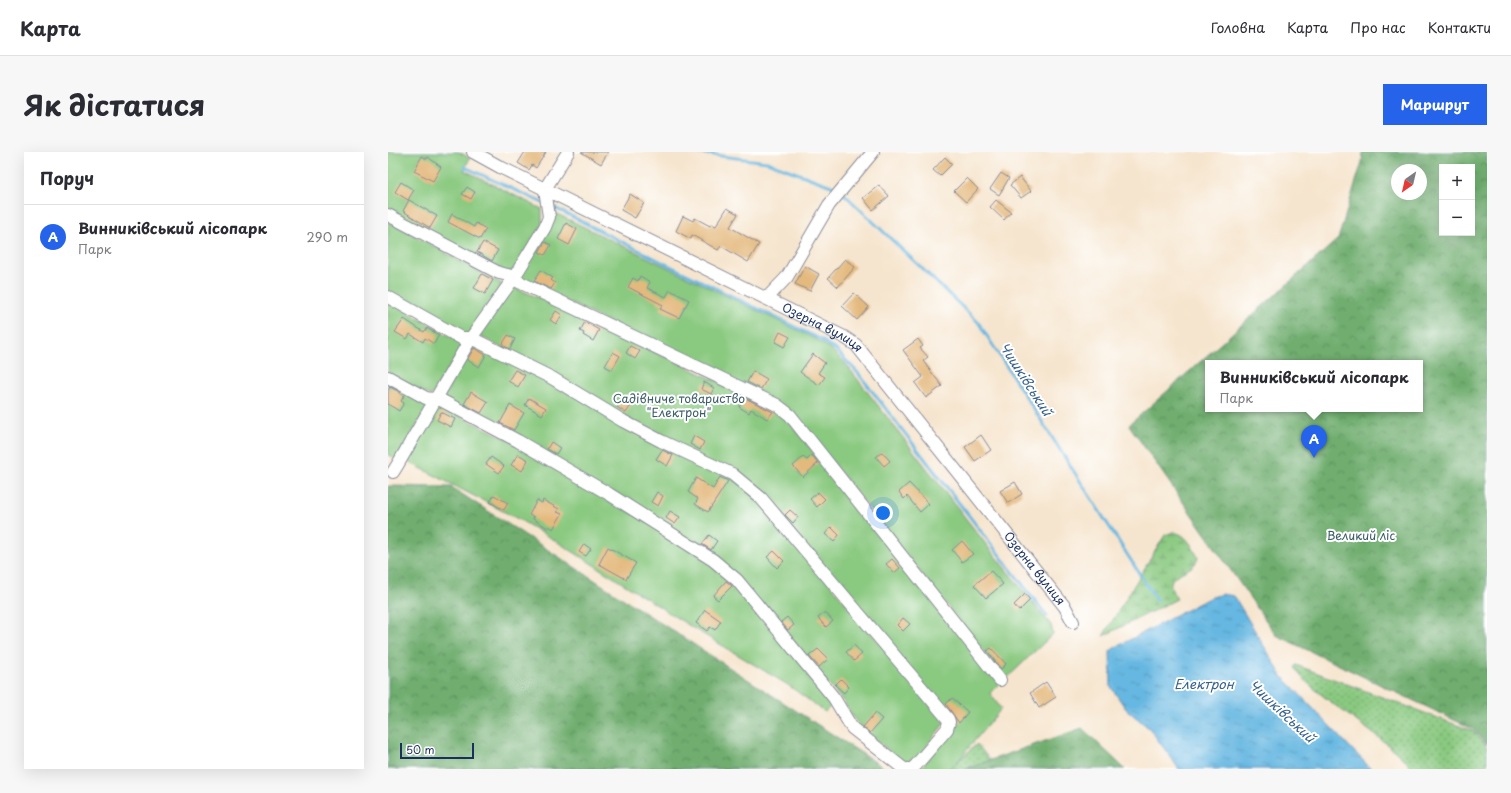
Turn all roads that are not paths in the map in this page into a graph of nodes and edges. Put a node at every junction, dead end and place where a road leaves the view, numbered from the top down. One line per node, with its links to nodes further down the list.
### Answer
1 (473, 152): 4 (street, Озерна вулиця)
2 (568, 152): 4 (street)
3 (870, 153): 8 (street)
4 (545, 189): 6 (street); 8 (street, Озерна вулиця)
5 (388, 215): 6 (street)
6 (513, 279): 9 (street); 14 (street)
7 (388, 297): 9 (street)
8 (768, 298): 13 (street, Озерна вулиця)
9 (471, 338): 11 (street); 15 (street)
10 (388, 377): 11 (street)
11 (437, 398): 12 (street); 15 (street)
12 (393, 472)
13 (1073, 622)
14 (1000, 680)
15 (906, 769)

